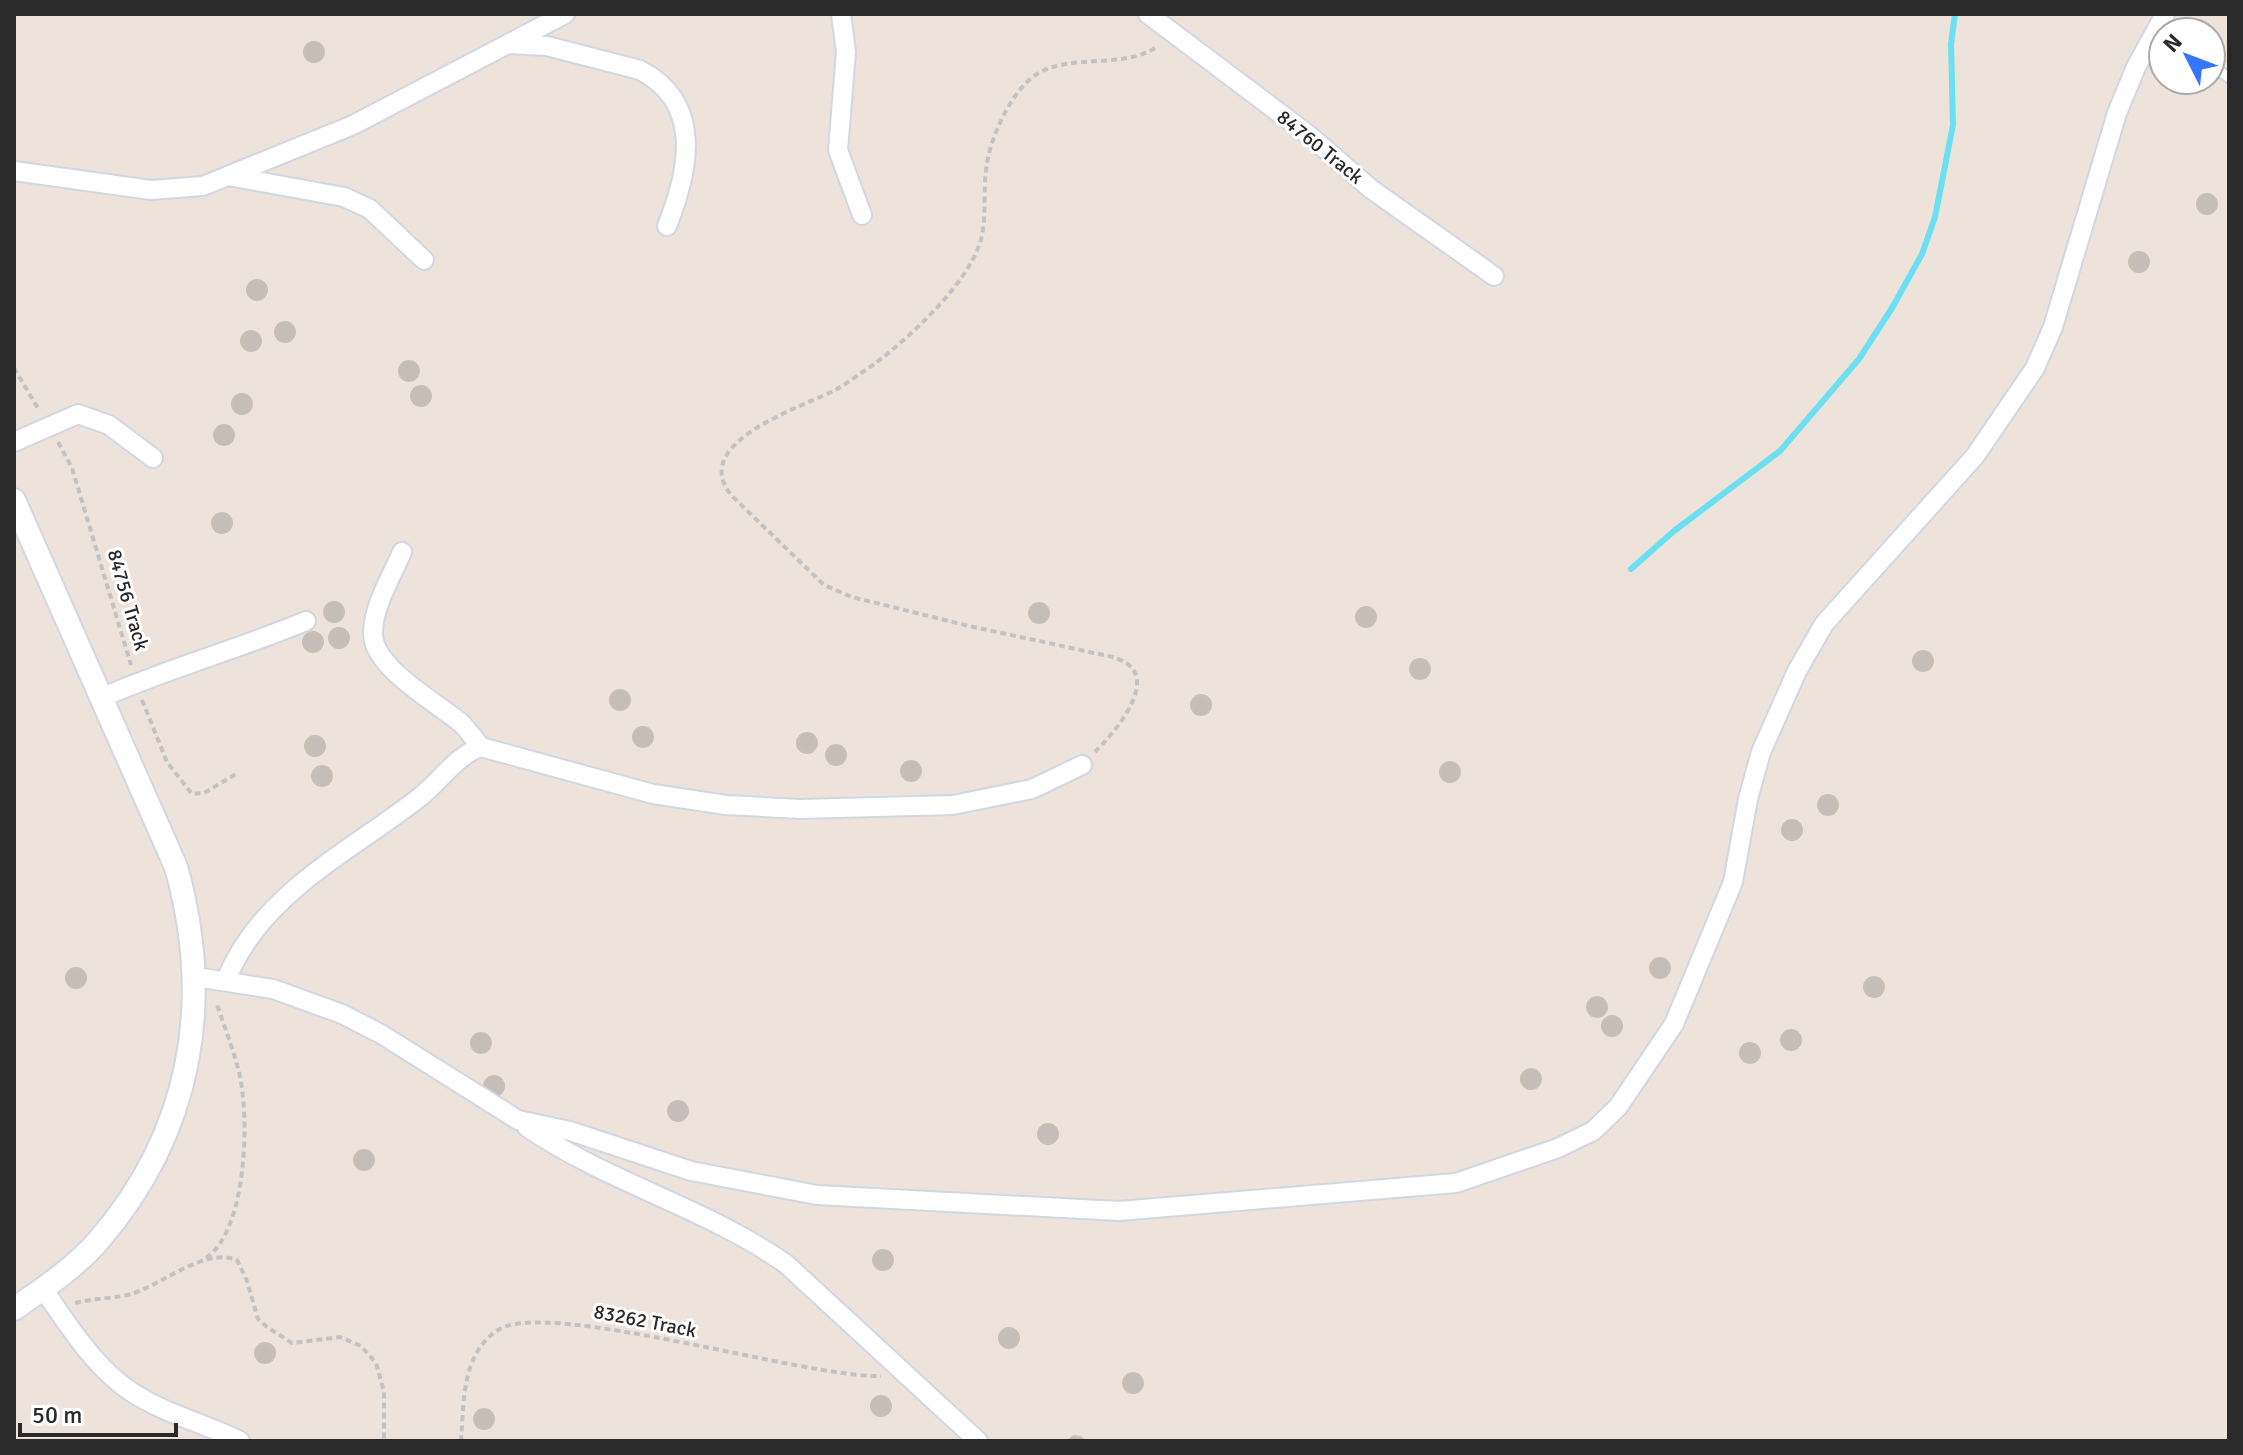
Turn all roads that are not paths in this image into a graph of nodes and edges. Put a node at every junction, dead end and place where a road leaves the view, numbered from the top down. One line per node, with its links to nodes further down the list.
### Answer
1 (565, 14): 4 (street)
2 (841, 14): 8 (street)
3 (1155, 19): 11 (street, 84760 Track)
4 (507, 44): 7 (street); 9 (street)
5 (2147, 57): 21 (street)
6 (14, 171): 7 (street)
7 (228, 176): 10 (street)
8 (862, 215)
9 (667, 226)
10 (424, 260)
11 (1494, 276)
12 (14, 442): 13 (street)
13 (153, 458)
14 (14, 500): 17 (street)
15 (402, 552): 18 (street)
16 (306, 621): 17 (street)
17 (103, 697): 20 (street)
18 (481, 747): 19 (street); 20 (street)
19 (1082, 765)
20 (209, 978): 21 (street); 22 (street)
21 (518, 1120): 25 (street)
22 (50, 1298): 23 (street); 24 (street)
23 (14, 1309)
24 (240, 1441)
25 (978, 1441)

